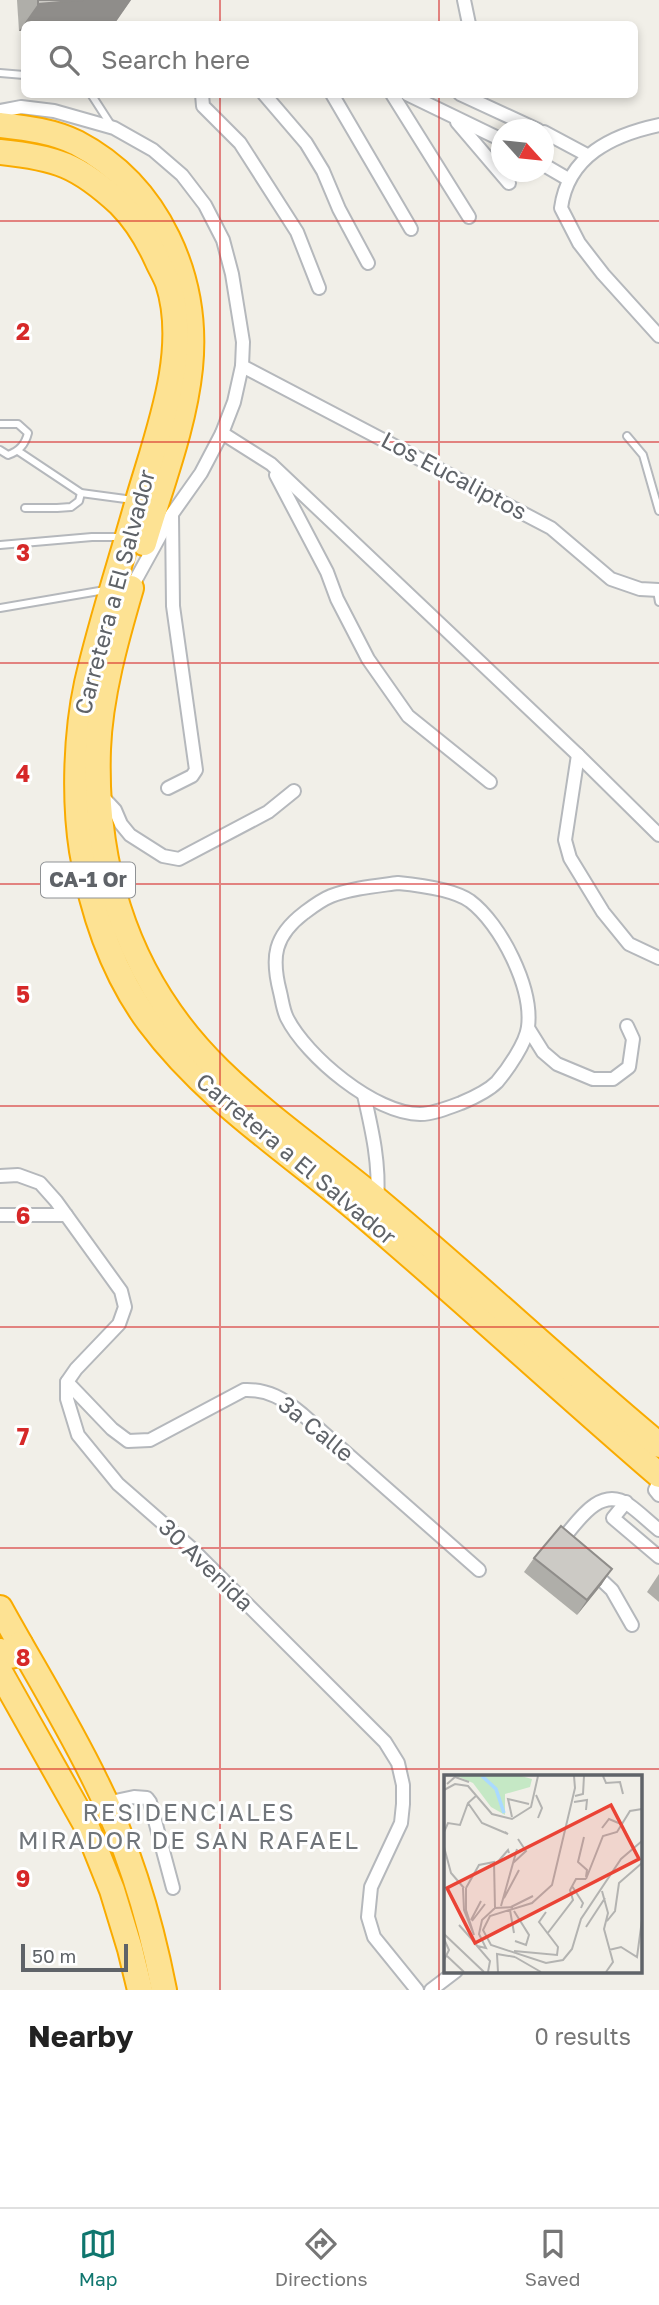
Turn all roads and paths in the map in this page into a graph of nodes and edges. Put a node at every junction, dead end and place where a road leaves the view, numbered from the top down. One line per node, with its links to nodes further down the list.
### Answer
1 (464, 0): 2 (street)
2 (468, 21)
3 (0, 73): 4 (lane)
4 (21, 75)
5 (94, 98): 17 (lane)
6 (202, 98): 28 (street)
7 (267, 98): 27 (street)
8 (334, 98): 26 (street)
9 (395, 98): 25 (street)
10 (415, 98): 13 (street)
11 (487, 101): 14 (street)
12 (0, 111): 17 (street)
13 (453, 117): 18 (street); 24 (street)
14 (519, 119)
15 (0, 125): 44 (highway, Carretera a El Salvador / CA-1 Or)
16 (659, 125): 21 (street)
17 (114, 128): 30 (street)
18 (491, 134)
19 (554, 137): 21 (street)
20 (0, 152): 38 (highway, Carretera a El Salvador / CA-1 Or)
21 (587, 155): 23 (street)
22 (554, 171): 23 (street)
23 (568, 179): 29 (street)
24 (509, 183)
25 (469, 217)
26 (411, 229)
27 (368, 263)
28 (319, 288)
29 (659, 337)
30 (242, 366): 32 (street); 45 (street, Los Eucaliptos)
31 (0, 424): 35 (lane)
32 (222, 433): 36 (street); 41 (street)
33 (627, 436): 40 (lane)
34 (0, 450): 35 (lane)
35 (18, 452): 37 (lane)
36 (271, 464): 47 (street); 48 (street)
37 (81, 493): 38 (lane); 39 (lane)
38 (138, 501): 42 (highway, Carretera a El Salvador / CA-1 Or)
39 (25, 508)
40 (659, 511)
41 (172, 514): 44 (street); 49 (street)
42 (128, 537): 43 (lane); 44 (highway, Carretera a El Salvador / CA-1 Or)
43 (0, 545)
44 (121, 590): 46 (lane); 51 (highway, Carretera a El Salvador / CA-1 Or); 63 (highway, Carretera a El Salvador / CA-1 Or)
45 (659, 594)
46 (0, 608)
47 (578, 755): 52 (street); 53 (street)
48 (490, 782)
49 (168, 789)
50 (294, 791): 51 (street)
51 (111, 826): 58 (highway, Carretera a El Salvador / CA-1 Or)
52 (659, 835)
53 (659, 958)
54 (627, 1026): 55 (street)
55 (528, 1028): 56 (street); 56 (street)
56 (364, 1095): 58 (street)
57 (0, 1176): 60 (street)
58 (377, 1200): 62 (highway, Carretera a El Salvador / CA-1 Or)
59 (0, 1215): 60 (street)
60 (66, 1215): 61 (street)
61 (67, 1382): 69 (street, 3a Calle); 81 (street, 30 Avenida)
62 (659, 1445)
63 (659, 1475)
64 (659, 1480): 65 (street)
65 (659, 1495)
66 (626, 1502): 67 (street); 68 (street); 71 (street)
67 (659, 1530)
68 (659, 1557)
69 (480, 1570)
70 (0, 1608): 72 (highway)
71 (632, 1625)
72 (10, 1647): 75 (highway)
73 (0, 1672): 74 (highway)
74 (14, 1697): 75 (highway); 79 (highway)
75 (88, 1765): 76 (highway)
76 (106, 1803): 77 (street); 80 (highway)
77 (173, 1888)
78 (455, 1972): 82 (street)
79 (140, 1990)
80 (164, 1990)
81 (417, 1990)
82 (431, 1990)

